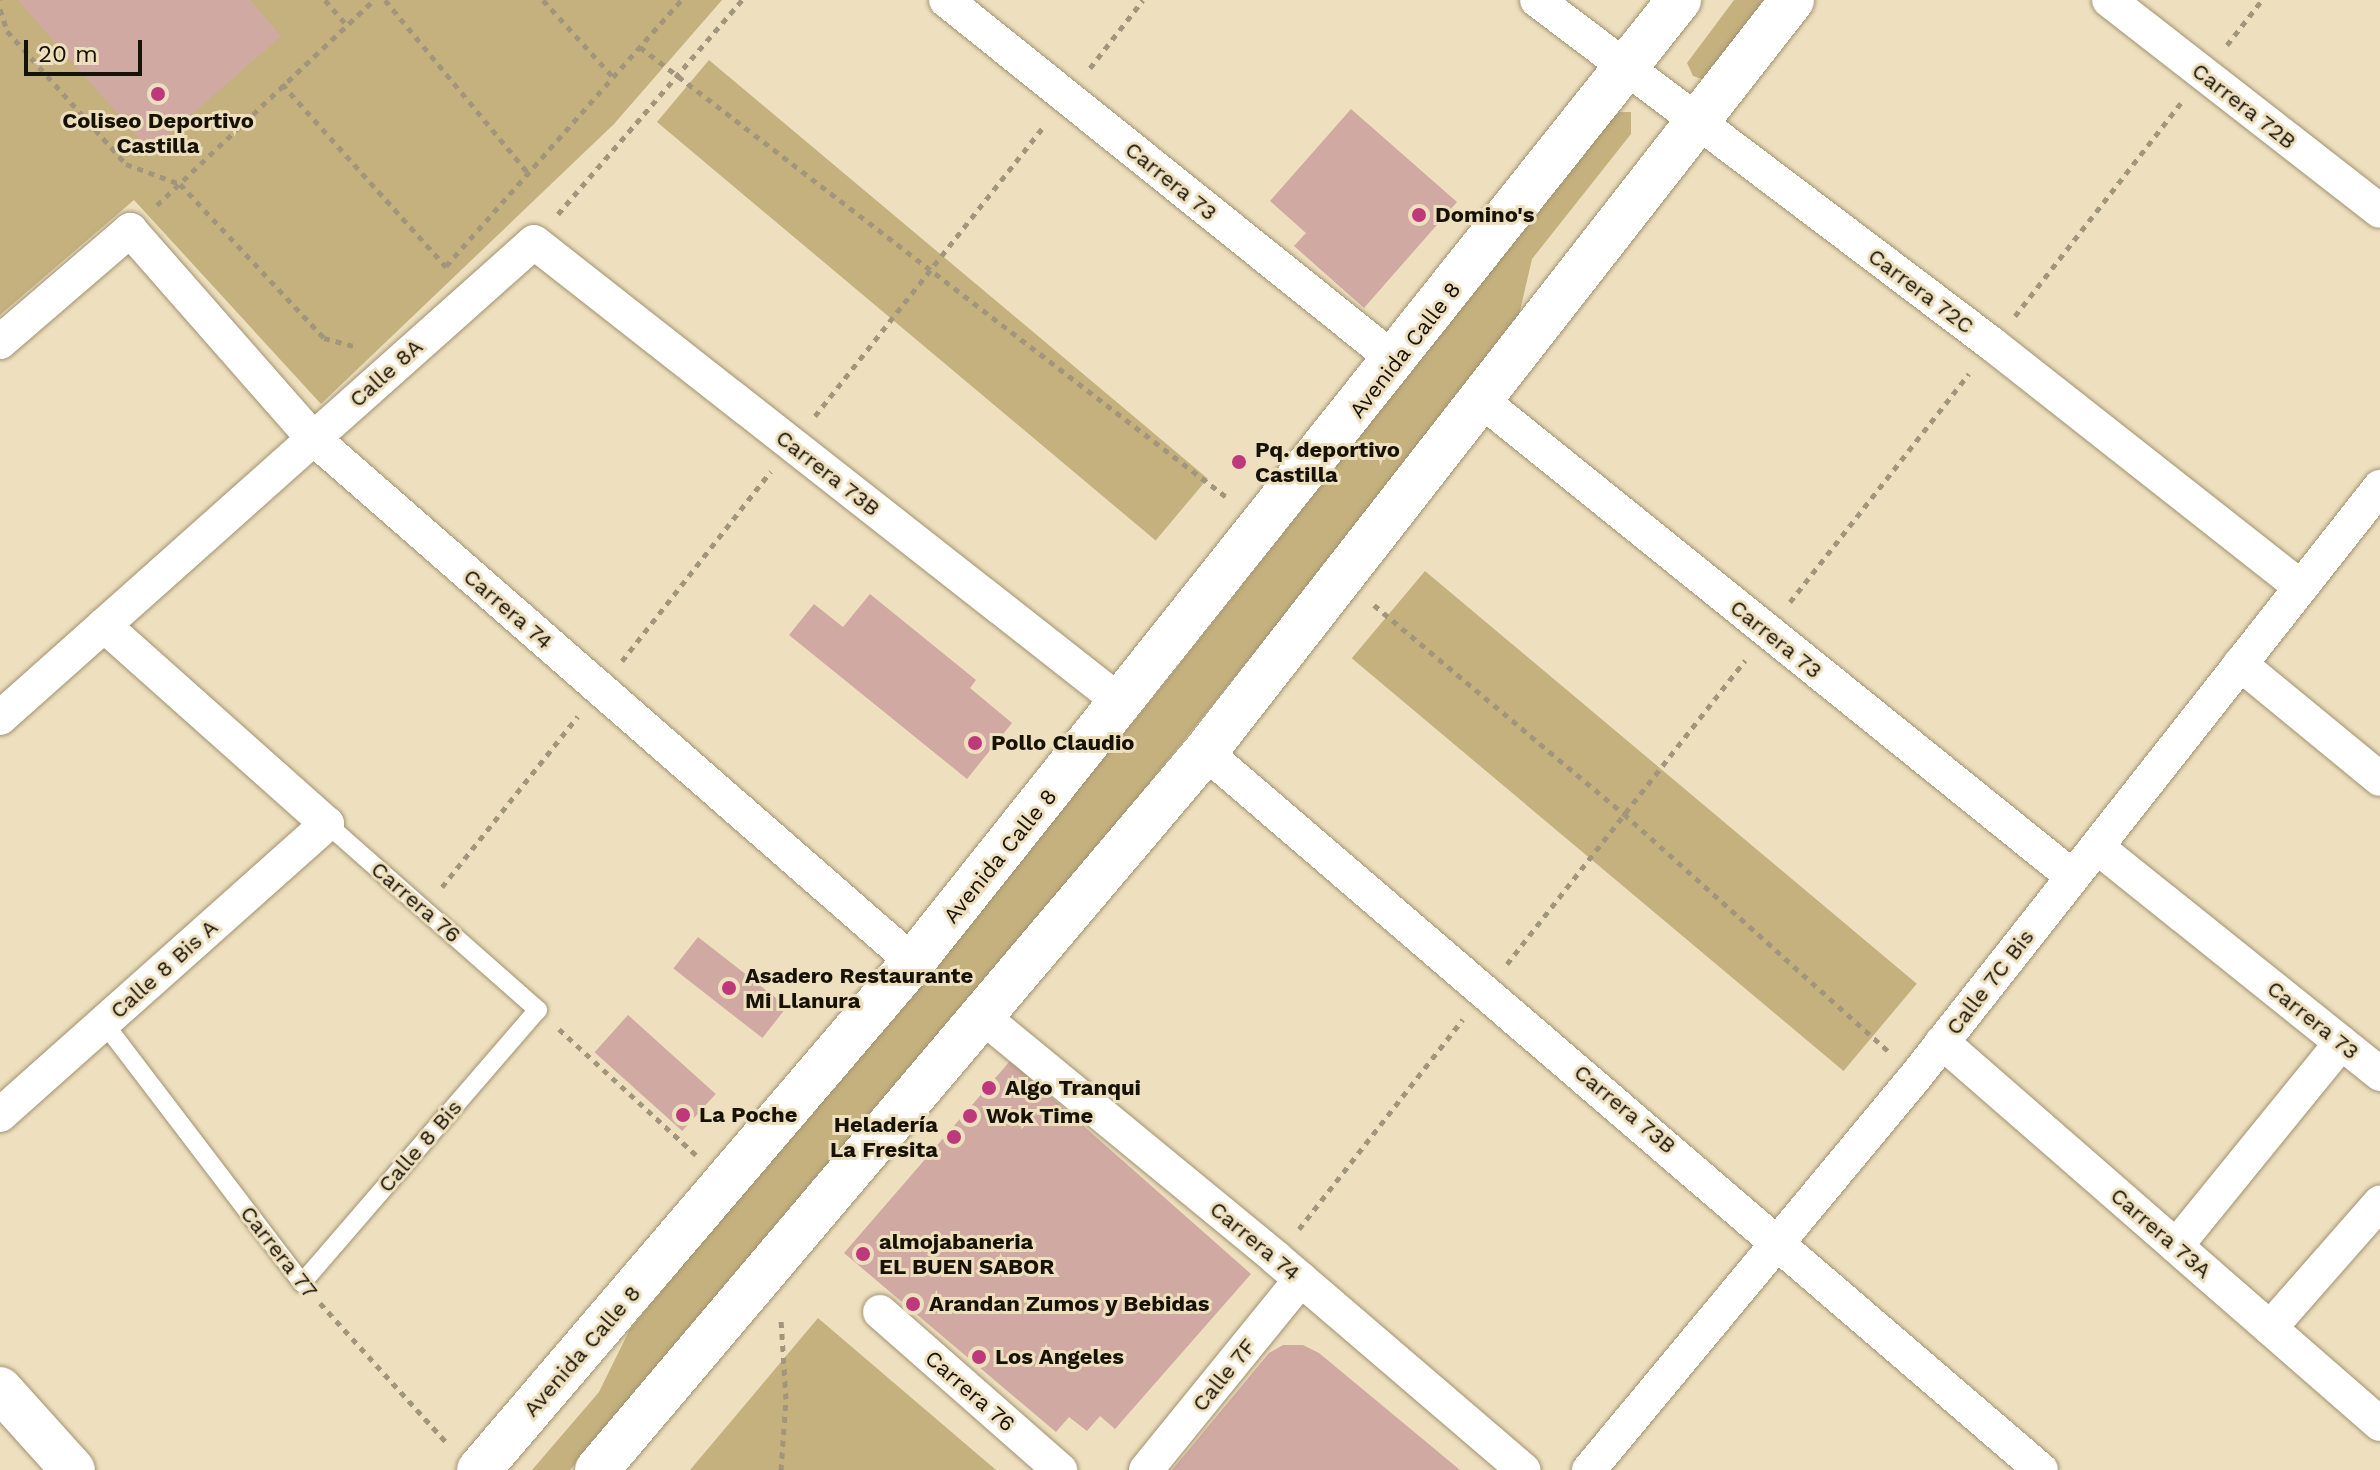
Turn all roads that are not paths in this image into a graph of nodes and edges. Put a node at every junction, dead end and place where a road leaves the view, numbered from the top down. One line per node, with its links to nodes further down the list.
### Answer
1 (946, 0): 11 (street, Carrera 73)
2 (1537, 0): 6 (street, Carrera 72C)
3 (1679, 0): 6 (street, Avenida Calle 8)
4 (1792, 0): 7 (street)
5 (2109, 0): 8 (street, Carrera 72B)
6 (1627, 68): 7 (street, Carrera 72C); 11 (street, Avenida Calle 8)
7 (1699, 124): 12 (street); 15 (street, Carrera 72C)
8 (2380, 211)
9 (534, 242): 13 (street, Calle 8A); 18 (street, Carrera 73B)
10 (0, 342): 13 (street, Carrera 74)
11 (1396, 361): 18 (street, Avenida Calle 8)
12 (1481, 400): 20 (street); 24 (street, Carrera 73)
13 (313, 438): 16 (street, Calle 8A); 25 (street, Carrera 74)
14 (2380, 487): 15 (street, Calle 7C Bis)
15 (2301, 587): 17 (street, Calle 7C Bis)
16 (104, 625): 19 (street, Calle 8A); 22 (street, Carrera 76)
17 (2240, 664): 21 (street); 23 (street, Calle 7C Bis)
18 (1123, 704): 25 (street, Avenida Calle 8)
19 (0, 718)
20 (1205, 752): 27 (street); 34 (street, Carrera 73B)
21 (2380, 779)
22 (327, 824): 26 (lane, Carrera 76); 28 (street, Calle 8 Bis A)
23 (2097, 847): 24 (street, Calle 7C Bis); 30 (street, Carrera 73)
24 (2073, 877): 29 (street, Calle 7C Bis)
25 (913, 962): 42 (street, Avenida Calle 8)
26 (538, 1010): 37 (lane, Calle 8 Bis)
27 (983, 1017): 36 (street, Carrera 74); 44 (street)
28 (104, 1023): 32 (street, Calle 8 Bis A); 37 (lane, Carrera 77)
29 (1942, 1042): 34 (street, Calle 7C Bis); 35 (street, Carrera 73A)
30 (2341, 1043): 31 (street, Carrera 73); 35 (street)
31 (2380, 1074)
32 (0, 1115)
33 (2380, 1203): 39 (street)
34 (1781, 1242): 48 (street, Calle 7C Bis); 49 (street, Carrera 73B)
35 (2176, 1246): 39 (street, Carrera 73A)
36 (1301, 1279): 46 (street, Calle 7F); 47 (street, Carrera 74)
37 (302, 1283)
38 (880, 1312): 45 (street, Carrera 76)
39 (2270, 1328): 41 (street, Carrera 73A)
40 (0, 1389): 43 (street)
41 (2379, 1421)
42 (466, 1460)
43 (62, 1466)
44 (597, 1470)
45 (1060, 1470)
46 (1146, 1470)
47 (1523, 1470)
48 (1589, 1470)
49 (2041, 1470)

